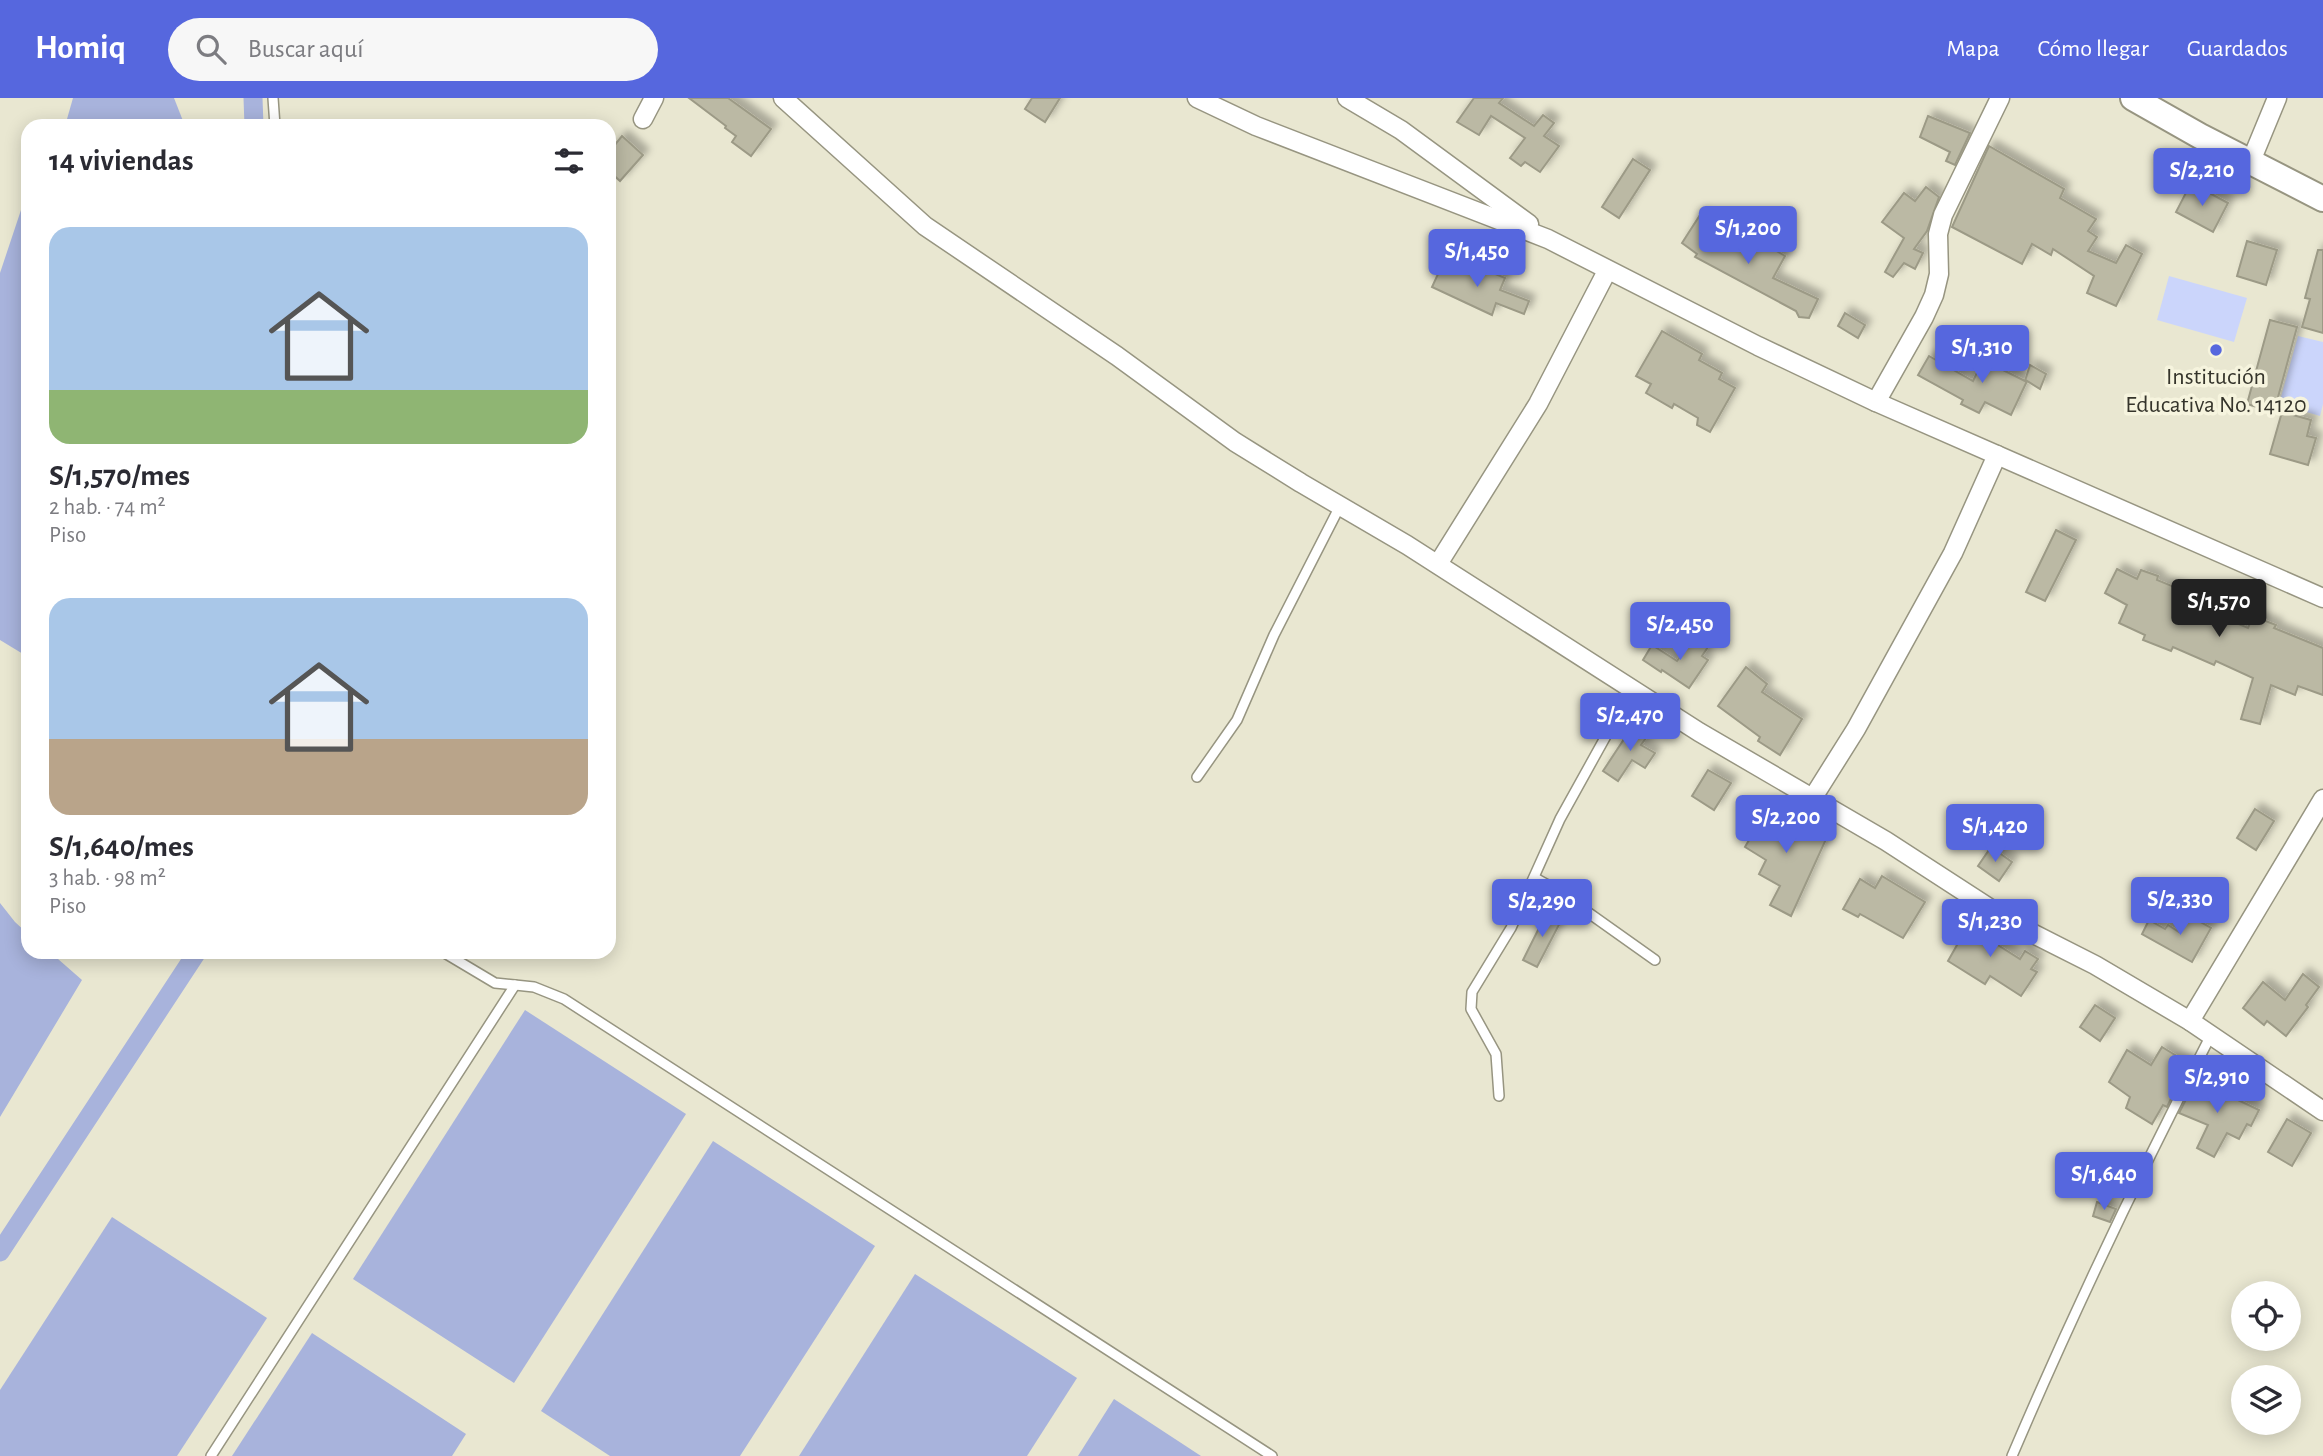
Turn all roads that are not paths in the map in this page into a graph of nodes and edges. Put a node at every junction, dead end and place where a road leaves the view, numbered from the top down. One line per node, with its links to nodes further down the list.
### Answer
1 (273, 98): 9 (lane)
2 (654, 98): 10 (street)
3 (783, 98): 17 (street)
4 (1197, 98): 13 (street)
5 (1347, 98): 13 (street)
6 (2000, 98): 15 (street)
7 (2133, 98): 11 (main road)
8 (2277, 98): 11 (street)
9 (274, 119)
10 (643, 119)
11 (2251, 162): 12 (main road)
12 (2323, 199)
13 (1548, 239): 14 (street)
14 (1607, 271): 15 (street); 18 (street)
15 (1876, 402): 16 (street)
16 (1997, 455): 19 (street); 22 (street)
17 (1340, 506): 18 (street); 21 (lane)
18 (1438, 564): 20 (street)
19 (2323, 598)
20 (1632, 689): 22 (street); 24 (lane)
21 (1197, 777)
22 (1812, 799): 28 (street)
23 (2323, 799): 28 (street)
24 (1535, 878): 26 (lane); 30 (lane)
25 (455, 959): 27 (lane)
26 (1655, 960)
27 (514, 985): 32 (lane); 33 (lane)
28 (2190, 1021): 29 (street)
29 (2211, 1035): 31 (street); 34 (lane)
30 (1499, 1096)
31 (2323, 1111)
32 (211, 1456)
33 (1272, 1456)
34 (2012, 1456)

